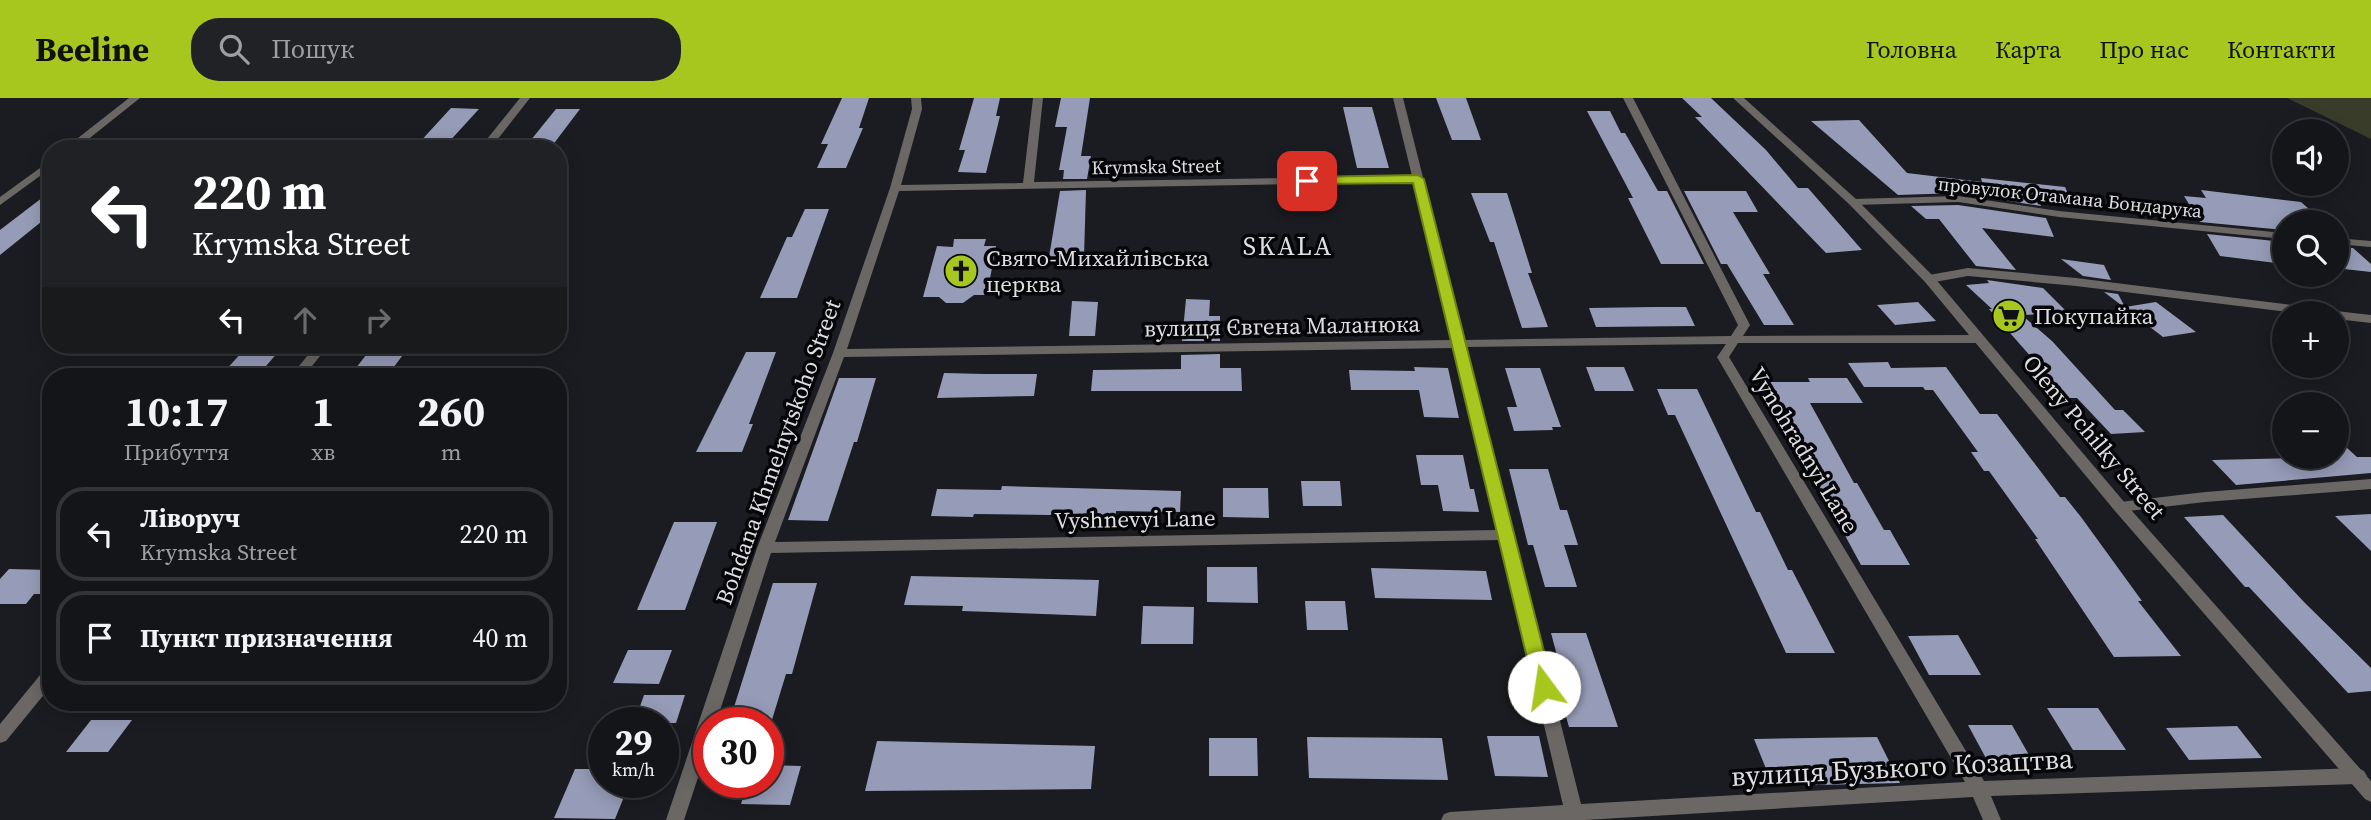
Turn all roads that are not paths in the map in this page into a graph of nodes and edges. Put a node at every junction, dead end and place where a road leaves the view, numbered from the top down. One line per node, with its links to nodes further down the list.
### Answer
1 (135, 98): 8 (street)
2 (525, 98): 9 (street)
3 (916, 98): 13 (street, Bohdana Khmelnytskoho Street)
4 (1038, 98): 12 (street)
5 (1398, 98): 11 (street)
6 (1628, 98): 24 (street, Vynohradnyi Lane)
7 (1738, 98): 15 (street, Oleny Pchilky Street)
8 (81, 140)
9 (491, 140)
10 (42, 170): 14 (street)
11 (1418, 179): 12 (street, Krymska Street); 25 (street)
12 (1028, 186): 13 (street, Krymska Street)
13 (895, 188): 26 (street, Bohdana Khmelnytskoho Street)
14 (0, 202)
15 (1853, 202): 16 (street, провулок Отамана Бондарука); 19 (street, Oleny Pchilky Street)
16 (2272, 235)
17 (2349, 242): 18 (street)
18 (2371, 244)
19 (1929, 279): 20 (street); 23 (street, Oleny Pchilky Street)
20 (2272, 307)
21 (2349, 316): 22 (street)
22 (2371, 319)
23 (1978, 339): 24 (street, вулиця Євгена Маланюка); 30 (street, Oleny Pchilky Street)
24 (1735, 340): 25 (street, вулиця Євгена Маланюка); 36 (street, Vynohradnyi Lane)
25 (1459, 344): 26 (street, вулиця Євгена Маланюка); 31 (street)
26 (839, 353): 32 (street, Bohdana Khmelnytskoho Street)
27 (315, 354): 28 (street)
28 (304, 368)
29 (2371, 484): 30 (street)
30 (2120, 507): 35 (street, Oleny Pchilky Street)
31 (1506, 535): 32 (street, Vyshnevyi Lane); 38 (street)
32 (765, 548): 39 (street, Bohdana Khmelnytskoho Street)
33 (42, 685): 34 (street)
34 (0, 736)
35 (2358, 776): 36 (street, вулиця Бузького Козацтва); 37 (street, Oleny Pchilky Street)
36 (1979, 789): 38 (street, вулиця Бузького Козацтва); 41 (street, Vynohradnyi Lane)
37 (2371, 792)
38 (1576, 816): 40 (street, вулиця Бузького Козацтва)
39 (676, 820)
40 (1450, 820)
41 (1992, 820)

